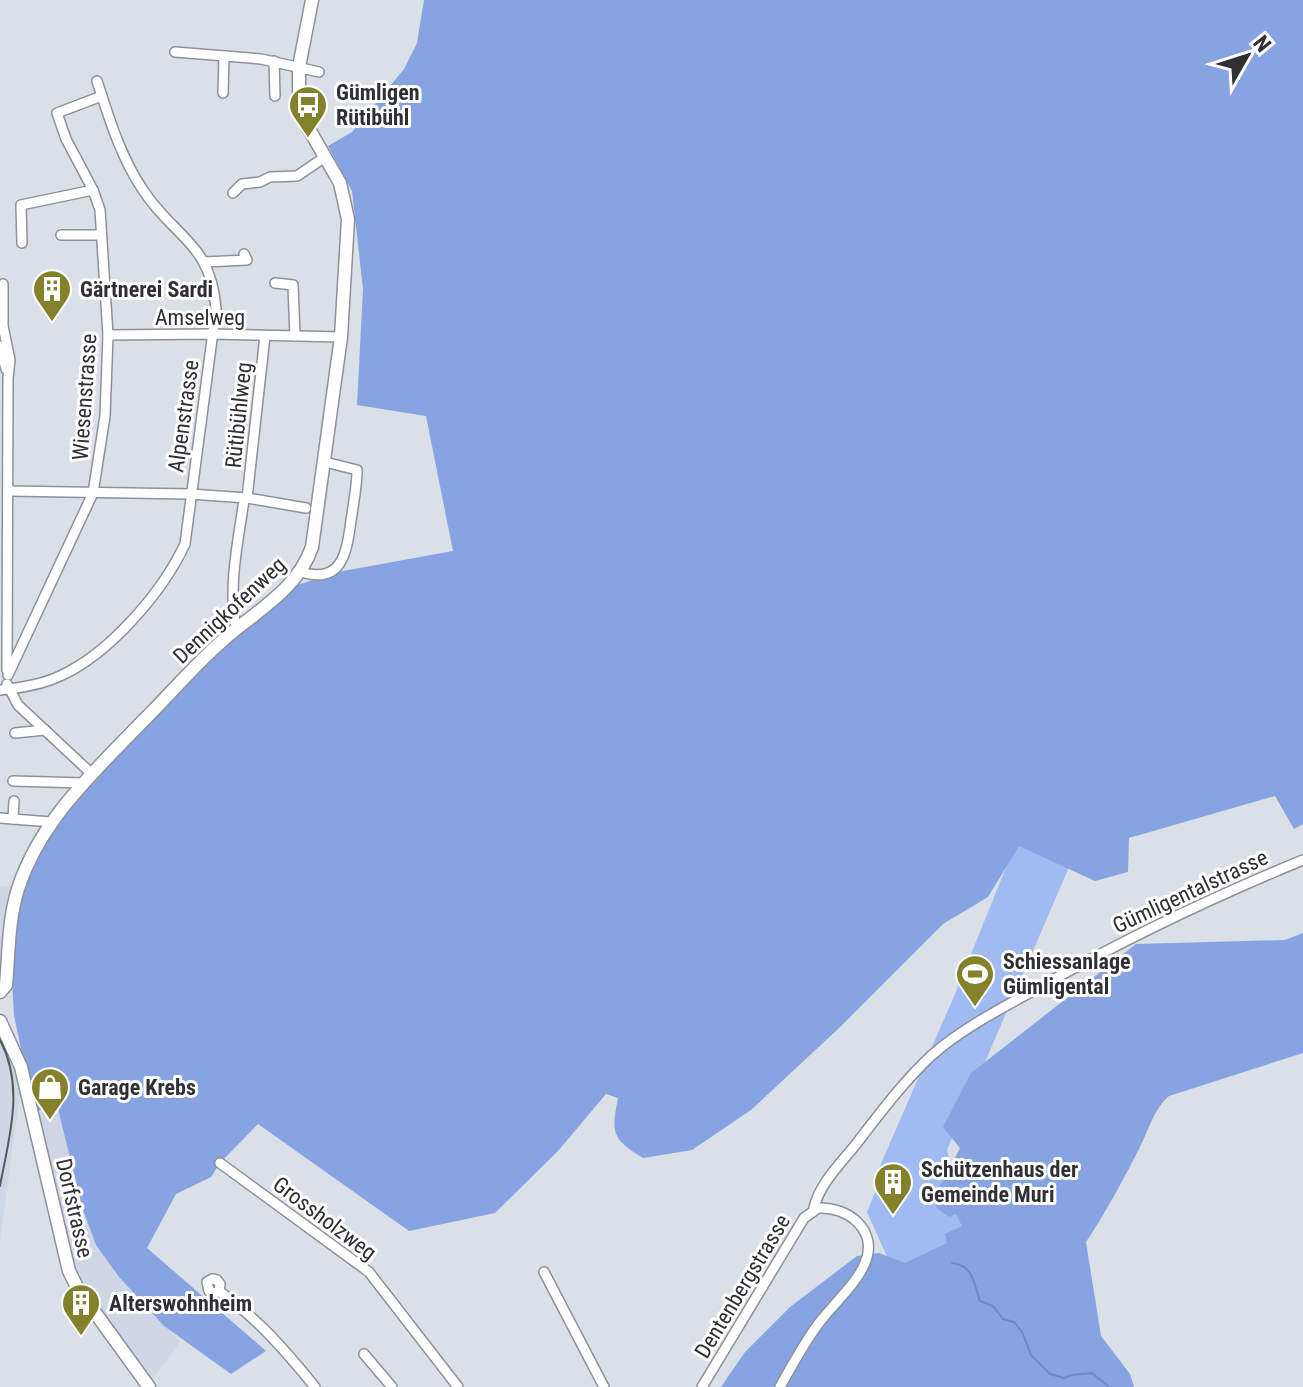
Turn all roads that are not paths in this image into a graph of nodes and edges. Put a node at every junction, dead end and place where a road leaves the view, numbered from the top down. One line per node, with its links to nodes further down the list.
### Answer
1 (312, 0): 5 (street, Dennigkofenweg)
2 (175, 52): 3 (street)
3 (224, 56): 4 (street); 8 (street)
4 (274, 61): 5 (street); 10 (street)
5 (299, 67): 6 (street); 11 (street, Dennigkofenweg)
6 (319, 72)
7 (97, 81): 9 (street, Alpenstrasse)
8 (223, 93)
9 (102, 96): 12 (street, Wiesenstrasse); 18 (street, Alpenstrasse)
10 (275, 96)
11 (325, 157): 13 (street); 25 (street, Dennigkofenweg)
12 (93, 190): 15 (street, Wiesenstrasse); 16 (street)
13 (233, 193)
14 (61, 235): 15 (street)
15 (101, 235): 22 (street, Wiesenstrasse)
16 (22, 243)
17 (244, 254): 18 (street)
18 (205, 262): 21 (street, Alpenstrasse)
19 (275, 283): 24 (street)
20 (3, 284): 27 (street)
21 (211, 334): 22 (street, Amselweg); 23 (street, Amselweg); 31 (street, Alpenstrasse)
22 (108, 335): 30 (street, Wiesenstrasse)
23 (265, 336): 24 (street, Amselweg); 32 (street, Rütibühlweg)
24 (295, 336): 25 (street, Amselweg)
25 (341, 337): 28 (street, Dennigkofenweg)
26 (0, 346): 27 (street)
27 (8, 378): 29 (street)
28 (325, 462): 34 (street, Dennigkofenweg); 34 (street)
29 (9, 491): 30 (street); 35 (street)
30 (93, 493): 31 (street); 37 (street, Wiesenstrasse)
31 (190, 494): 32 (street); 38 (street, Alpenstrasse)
32 (246, 499): 33 (street); 36 (street, Rütibühlweg)
33 (306, 508)
34 (301, 572): 36 (street, Dennigkofenweg)
35 (4, 616): 37 (street)
36 (236, 628): 41 (street, Dennigkofenweg)
37 (5, 668): 38 (street)
38 (4, 689): 39 (street)
39 (45, 730): 40 (street); 41 (street)
40 (15, 733)
41 (88, 778): 42 (street); 46 (street, Dennigkofenweg)
42 (13, 781)
43 (14, 801): 45 (street)
44 (0, 818): 45 (street)
45 (13, 819): 46 (street)
46 (51, 822): 48 (street, Dennigkofenweg)
47 (1303, 860): 51 (street, Gümligentalstrasse)
48 (0, 992)
49 (0, 1021): 55 (street, Dorfstrasse)
50 (220, 1163): 58 (street, Grossholzweg)
51 (814, 1208): 60 (street, Dentenbergstrasse); 61 (street, Dentenbergstrasse)
52 (544, 1272): 59 (street)
53 (219, 1291): 56 (street)
54 (364, 1354): 57 (street)
55 (149, 1387)
56 (315, 1387)
57 (392, 1387)
58 (458, 1387)
59 (604, 1387)
60 (702, 1387)
61 (780, 1387)

